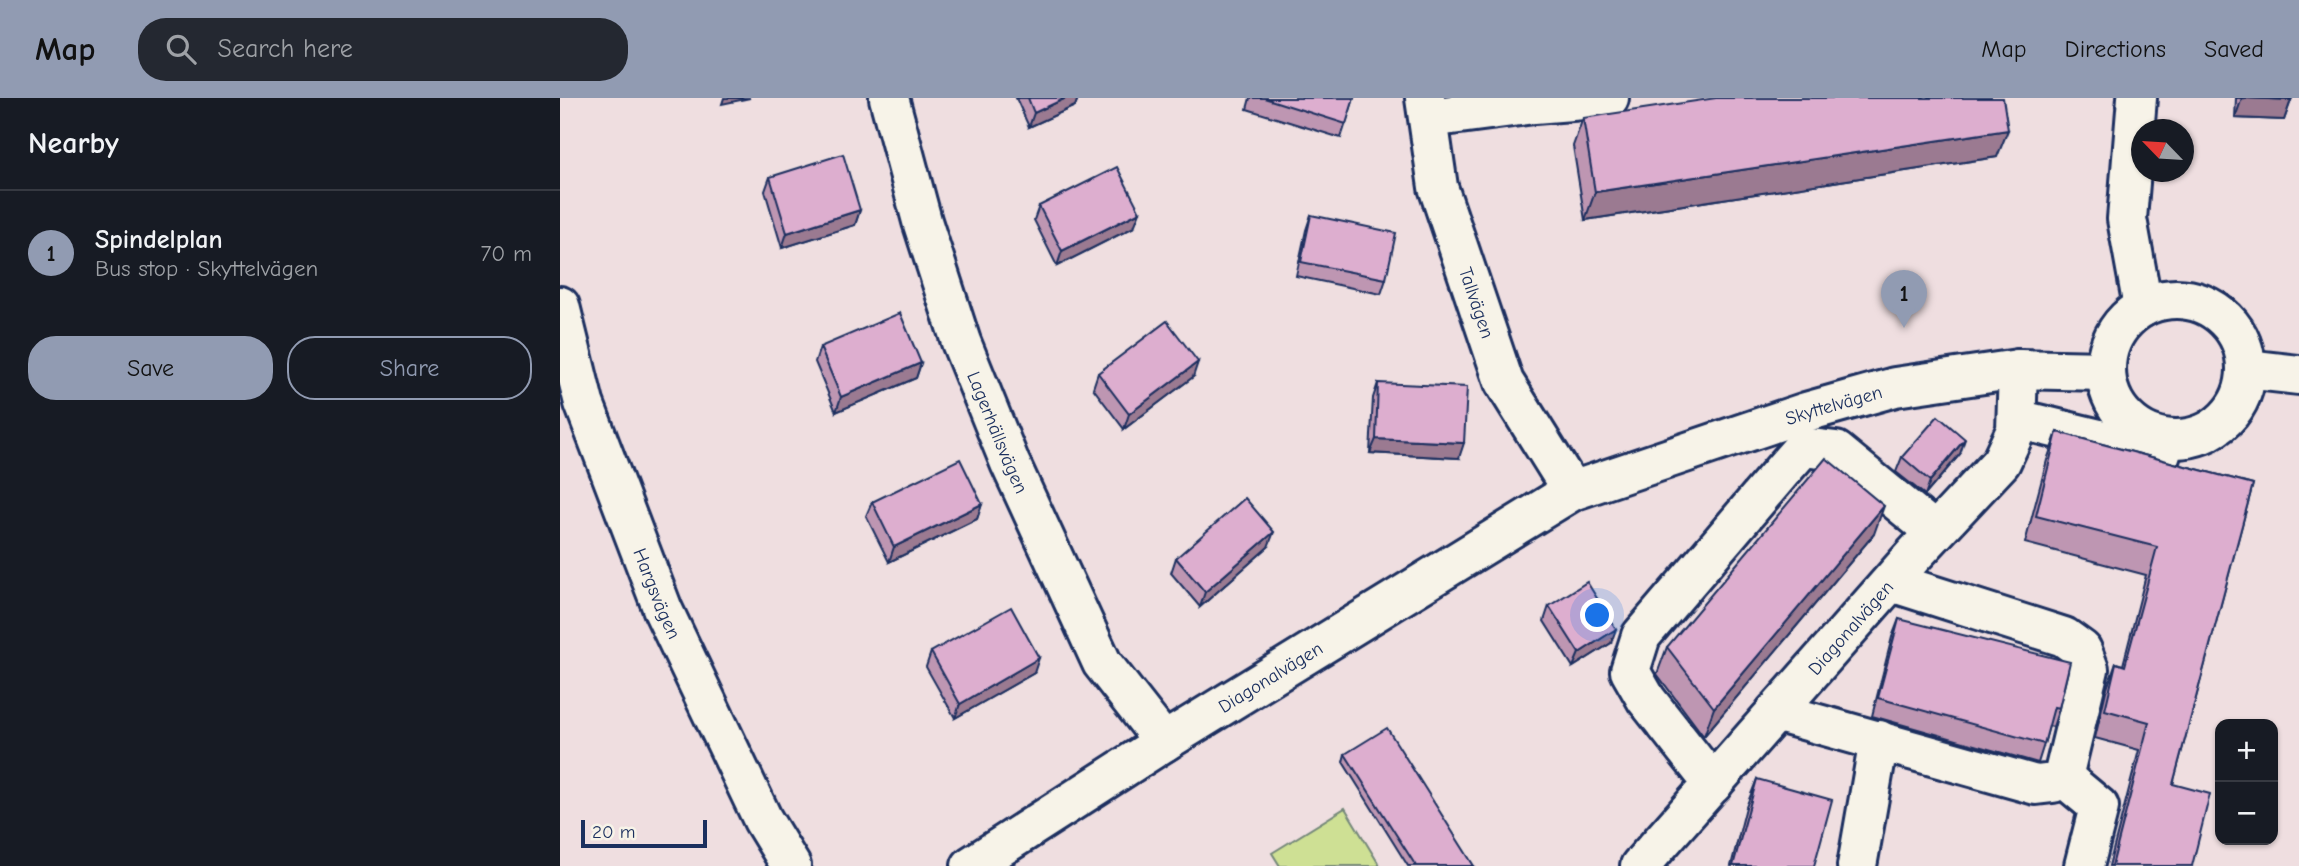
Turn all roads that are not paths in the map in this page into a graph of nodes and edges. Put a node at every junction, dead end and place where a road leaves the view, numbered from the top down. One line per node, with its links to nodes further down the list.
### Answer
1 (889, 98): 19 (street, Lagerhällsvägen)
2 (1609, 98): 4 (street)
3 (2137, 98): 6 (street)
4 (1427, 108): 14 (street, Tallvägen)
5 (560, 306): 11 (street, Hargsvägen)
6 (2143, 307): 8 (street); 9 (street)
7 (2018, 369): 9 (street, Skyttelvägen); 12 (street, Diagonalvägen); 14 (street, Skyttelvägen)
8 (2246, 369): 9 (street); 10 (street)
9 (2106, 371)
10 (2299, 375)
11 (572, 404): 22 (street, Hargsvägen)
12 (2017, 419): 13 (street); 15 (street, Diagonalvägen)
13 (2161, 454)
14 (1572, 491): 19 (street, Diagonalvägen)
15 (1935, 532): 16 (street, Diagonalvägen); 21 (street)
16 (1891, 582): 17 (street, Diagonalvägen); 20 (street)
17 (1775, 712): 18 (street); 21 (street, Diagonalvägen)
18 (1879, 740): 20 (street); 25 (street)
19 (1164, 742): 23 (street, Diagonalvägen)
20 (2063, 777): 26 (street)
21 (1713, 784): 24 (street, Diagonalvägen)
22 (791, 866)
23 (971, 866)
24 (1640, 866)
25 (1857, 866)
26 (2084, 866)

